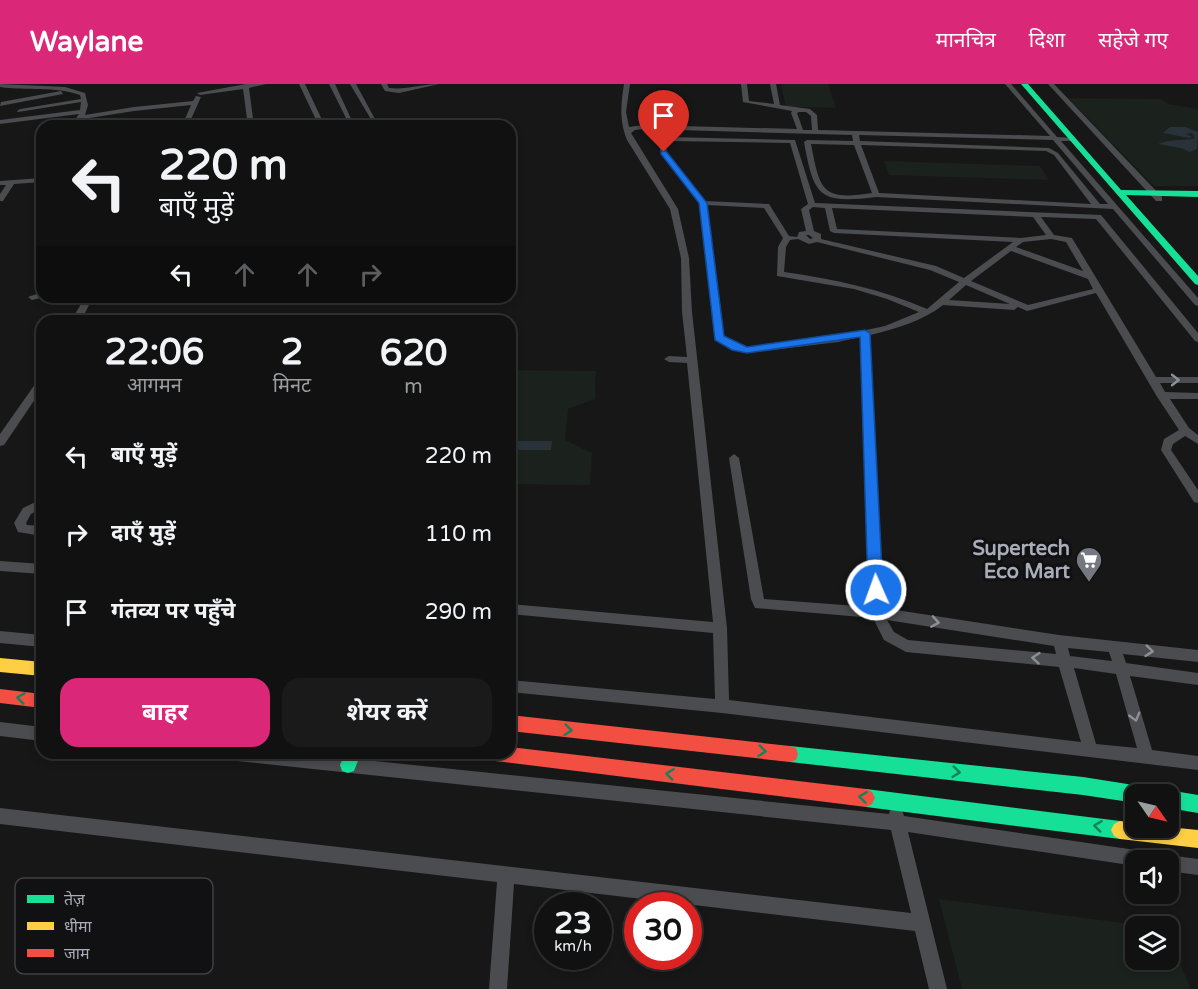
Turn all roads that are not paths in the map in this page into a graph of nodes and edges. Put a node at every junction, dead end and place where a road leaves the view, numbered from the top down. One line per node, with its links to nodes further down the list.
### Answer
1 (205, 84): 18 (street)
2 (263, 84): 16 (street)
3 (302, 84): 31 (street)
4 (332, 84): 32 (street)
5 (354, 84): 33 (street)
6 (384, 84): 7 (street)
7 (436, 84)
8 (627, 84): 36 (street)
9 (744, 84): 23 (street)
10 (773, 84): 23 (street)
11 (1008, 84): 41 (street)
12 (1024, 84): 42 (street)
13 (1033, 84): 52 (street)
14 (1051, 84): 51 (street)
15 (0, 85): 17 (street)
16 (246, 86): 18 (street); 30 (street)
17 (77, 90): 19 (street); 20 (street)
18 (200, 93): 21 (street)
19 (84, 100): 25 (street); 26 (street)
20 (18, 101): 22 (street); 25 (street)
21 (196, 103): 26 (street); 29 (street)
22 (1, 104)
23 (777, 106): 24 (street)
24 (797, 110): 37 (street); 38 (street)
25 (20, 111): 27 (street)
26 (81, 115): 27 (street); 28 (street)
27 (22, 118): 34 (street)
28 (80, 120)
29 (188, 120)
30 (250, 120)
31 (319, 120)
32 (350, 120)
33 (374, 120)
34 (0, 122)
35 (703, 129): 36 (street); 37 (street); 40 (street)
36 (627, 132): 79 (street)
37 (801, 132): 38 (street)
38 (815, 132): 39 (street)
39 (855, 133): 41 (street); 43 (street)
40 (705, 138): 55 (street); 56 (street)
41 (1056, 139): 42 (street); 46 (street)
42 (1072, 139): 52 (street)
43 (857, 142): 44 (street); 50 (street); 50 (street)
44 (1075, 179): 46 (street); 58 (street)
45 (36, 180): 47 (street)
46 (1091, 180): 52 (street)
47 (12, 182): 48 (street); 53 (street)
48 (0, 183)
49 (1198, 194): 51 (street)
50 (876, 195): 58 (street)
51 (1156, 196): 52 (street); 54 (street)
52 (1124, 197): 58 (street); 67 (street); 70 (street); 73 (street)
53 (0, 200)
54 (1198, 200)
55 (703, 203): 62 (street); 76 (street)
56 (812, 206): 57 (street); 60 (street)
57 (828, 206): 59 (street); 65 (street)
58 (1098, 207)
59 (1035, 214): 61 (street); 77 (street)
60 (810, 232): 63 (street); 64 (street)
61 (1051, 237): 65 (street); 68 (street)
62 (787, 238): 63 (street); 75 (street)
63 (801, 238): 64 (street)
64 (817, 240): 69 (street)
65 (1021, 240): 66 (street)
66 (1010, 248): 68 (street); 69 (street)
67 (1198, 268)
68 (1091, 277): 71 (street)
69 (965, 282): 72 (street); 74 (street)
70 (1198, 282)
71 (1099, 290): 74 (street); 80 (street)
72 (941, 302): 74 (street); 75 (street)
73 (1198, 303)
74 (1027, 308)
75 (927, 312): 76 (street)
76 (865, 333): 95 (street)
77 (1198, 339)
78 (669, 359): 79 (street)
79 (692, 360): 96 (street)
80 (1152, 380): 81 (street, one-way to 81); 83 (street)
81 (1198, 380)
82 (36, 391): 87 (street)
83 (1161, 395): 84 (street); 85 (street)
84 (1198, 396)
85 (1185, 431): 86 (street); 89 (street)
86 (1198, 440)
87 (0, 442)
88 (734, 458): 95 (street)
89 (1198, 499)
90 (36, 506): 91 (street)
91 (36, 530)
92 (0, 566): 93 (street)
93 (36, 569)
94 (516, 610): 96 (street)
95 (877, 613): 99 (street, one-way to 99); 102 (street, one-way to 95)
96 (720, 628): 110 (street)
97 (0, 637): 98 (street)
98 (36, 640)
99 (1059, 641): 100 (street); 102 (street)
100 (1115, 648): 101 (street, one-way to 101); 105 (street)
101 (1198, 656)
102 (1065, 661): 105 (street); 114 (street)
103 (0, 665): 104 (street)
104 (36, 668)
105 (1121, 668): 106 (street); 115 (street, one-way to 115)
106 (1198, 679)
107 (516, 687): 110 (street)
108 (0, 696): 109 (street, one-way to 108)
109 (36, 700)
110 (722, 706): 114 (street)
111 (516, 724): 119 (street, one-way to 119)
112 (0, 729): 113 (street)
113 (36, 733)
114 (1090, 749): 115 (street)
115 (1146, 755): 118 (street)
116 (516, 756): 120 (street, one-way to 116)
117 (350, 759): 124 (street)
118 (1198, 762)
119 (1125, 793)
120 (892, 801): 124 (street); 125 (street, one-way to 120)
121 (1179, 801): 122 (street)
122 (1198, 804)
123 (0, 816): 129 (street)
124 (898, 823): 126 (street); 130 (street)
125 (1198, 839)
126 (1125, 856)
127 (1179, 864): 128 (street)
128 (1198, 867)
129 (506, 875): 130 (street); 131 (street)
130 (922, 923): 132 (street)
131 (500, 988)
132 (938, 989)

